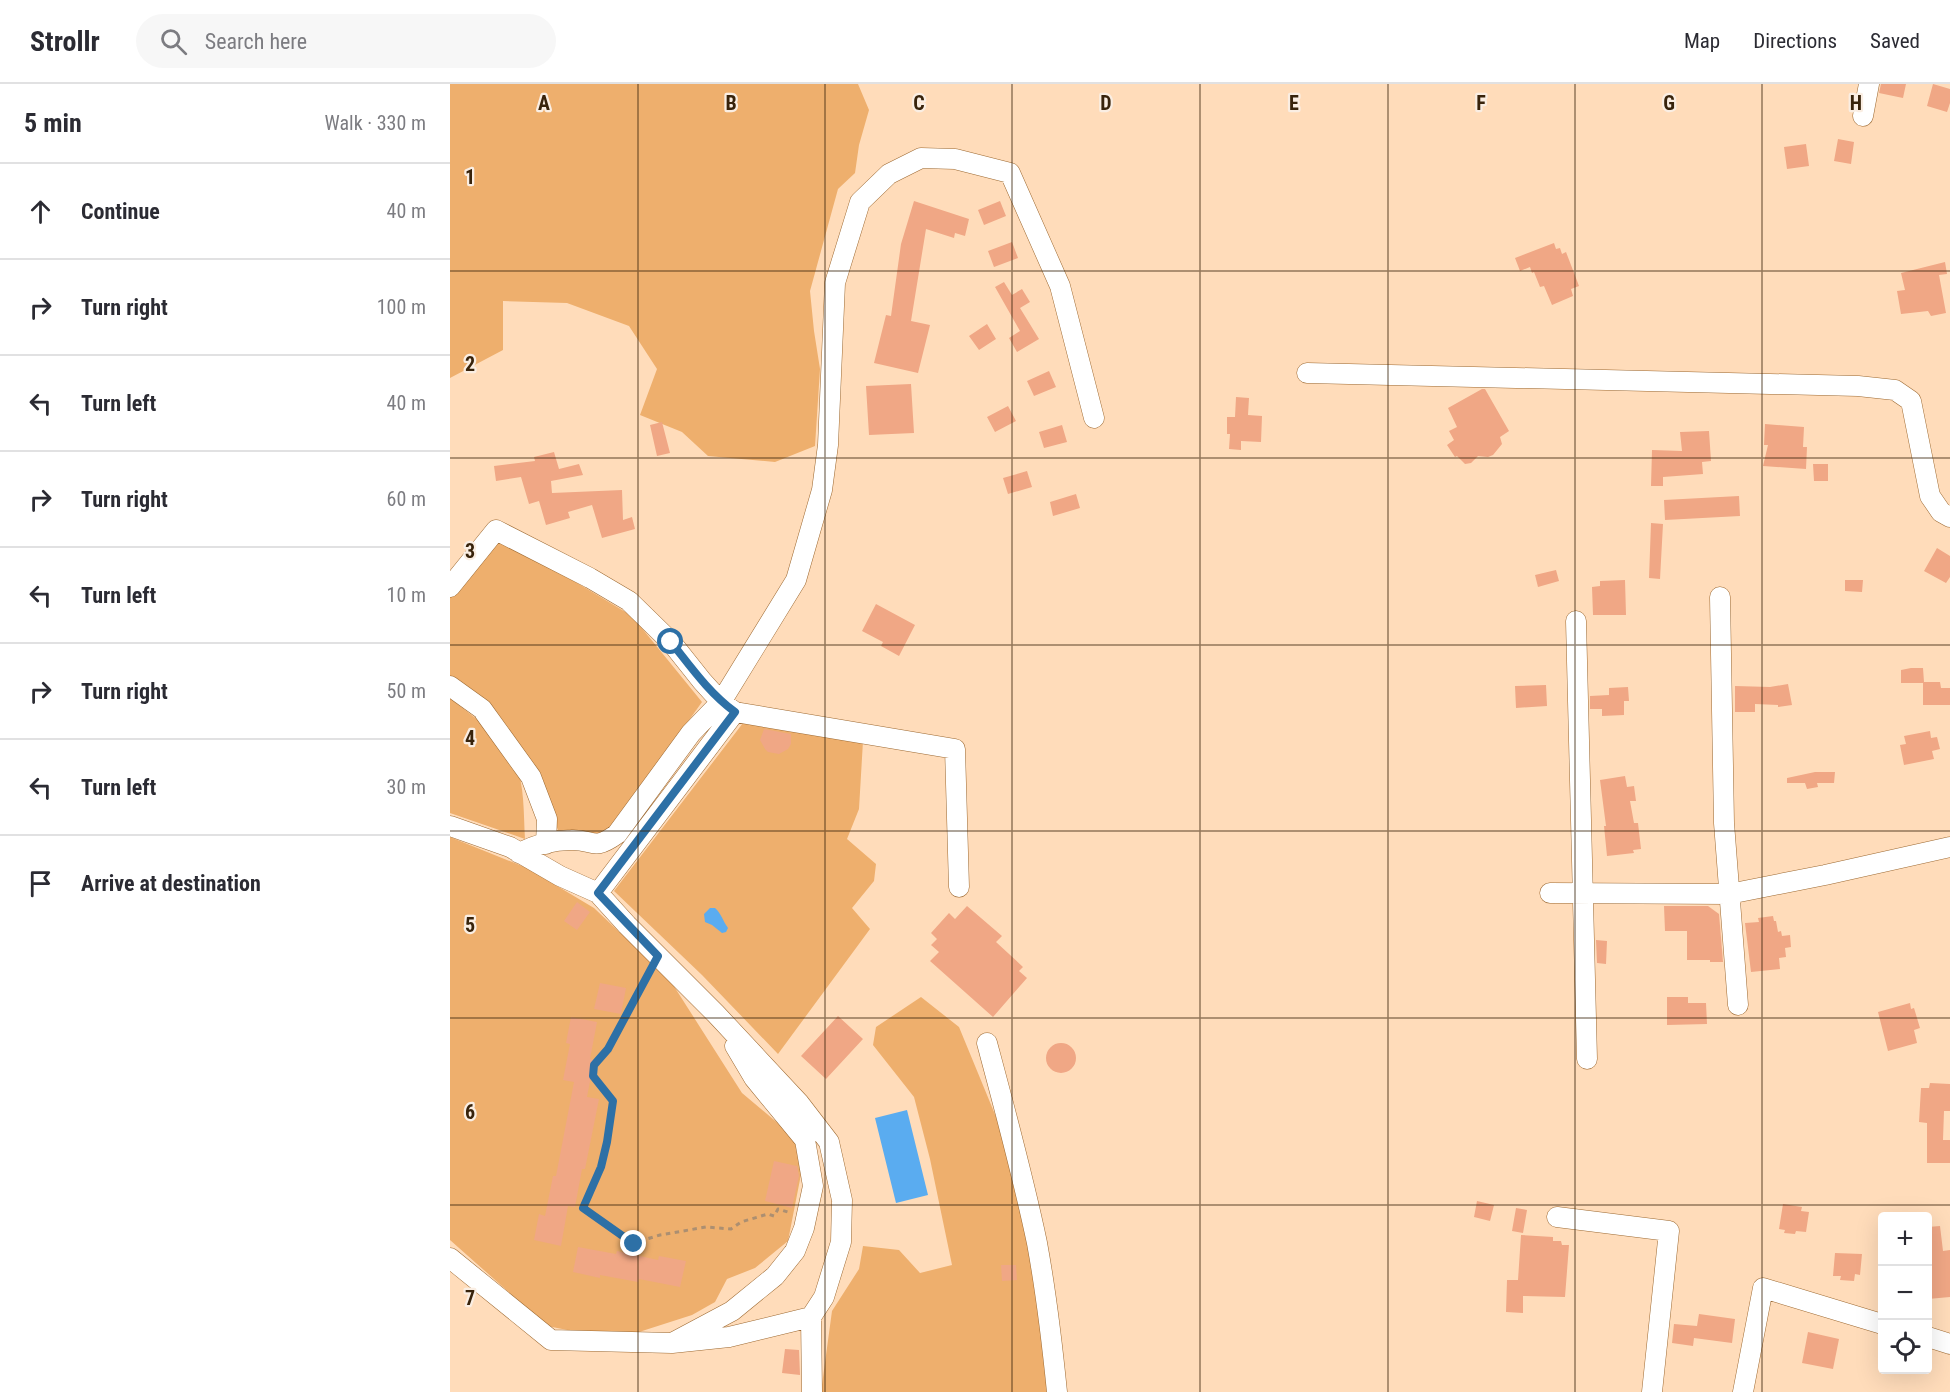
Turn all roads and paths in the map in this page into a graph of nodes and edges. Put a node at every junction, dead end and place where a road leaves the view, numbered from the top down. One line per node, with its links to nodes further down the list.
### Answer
1 (1869, 84): 2 (street)
2 (1863, 116)
3 (1307, 373): 5 (street)
4 (1094, 418): 10 (street)
5 (1950, 517)
6 (450, 587): 10 (street)
7 (1720, 597): 19 (street)
8 (1576, 621): 18 (street)
9 (450, 686): 12 (street)
10 (728, 707): 12 (street); 15 (street); 16 (street)
11 (450, 826): 14 (street)
12 (546, 844): 14 (street)
13 (1950, 847): 19 (street)
14 (519, 853): 16 (street)
15 (959, 887)
16 (598, 893): 20 (street)
17 (1550, 893): 18 (street)
18 (1582, 893): 19 (street); 24 (street)
19 (1729, 894): 21 (street)
20 (658, 956): 22 (street); 26 (path)
21 (1738, 1005)
22 (716, 1014): 26 (street); 28 (street)
23 (987, 1043): 34 (street)
24 (1587, 1059)
25 (1557, 1217): 35 (street)
26 (804, 1228): 31 (street)
27 (450, 1258): 31 (street)
28 (811, 1317): 31 (street); 33 (street)
29 (1878, 1323): 36 (street)
30 (1932, 1338): 32 (street)
31 (672, 1343)
32 (1950, 1344)
33 (812, 1392)
34 (1057, 1392)
35 (1652, 1392)
36 (1743, 1392)

